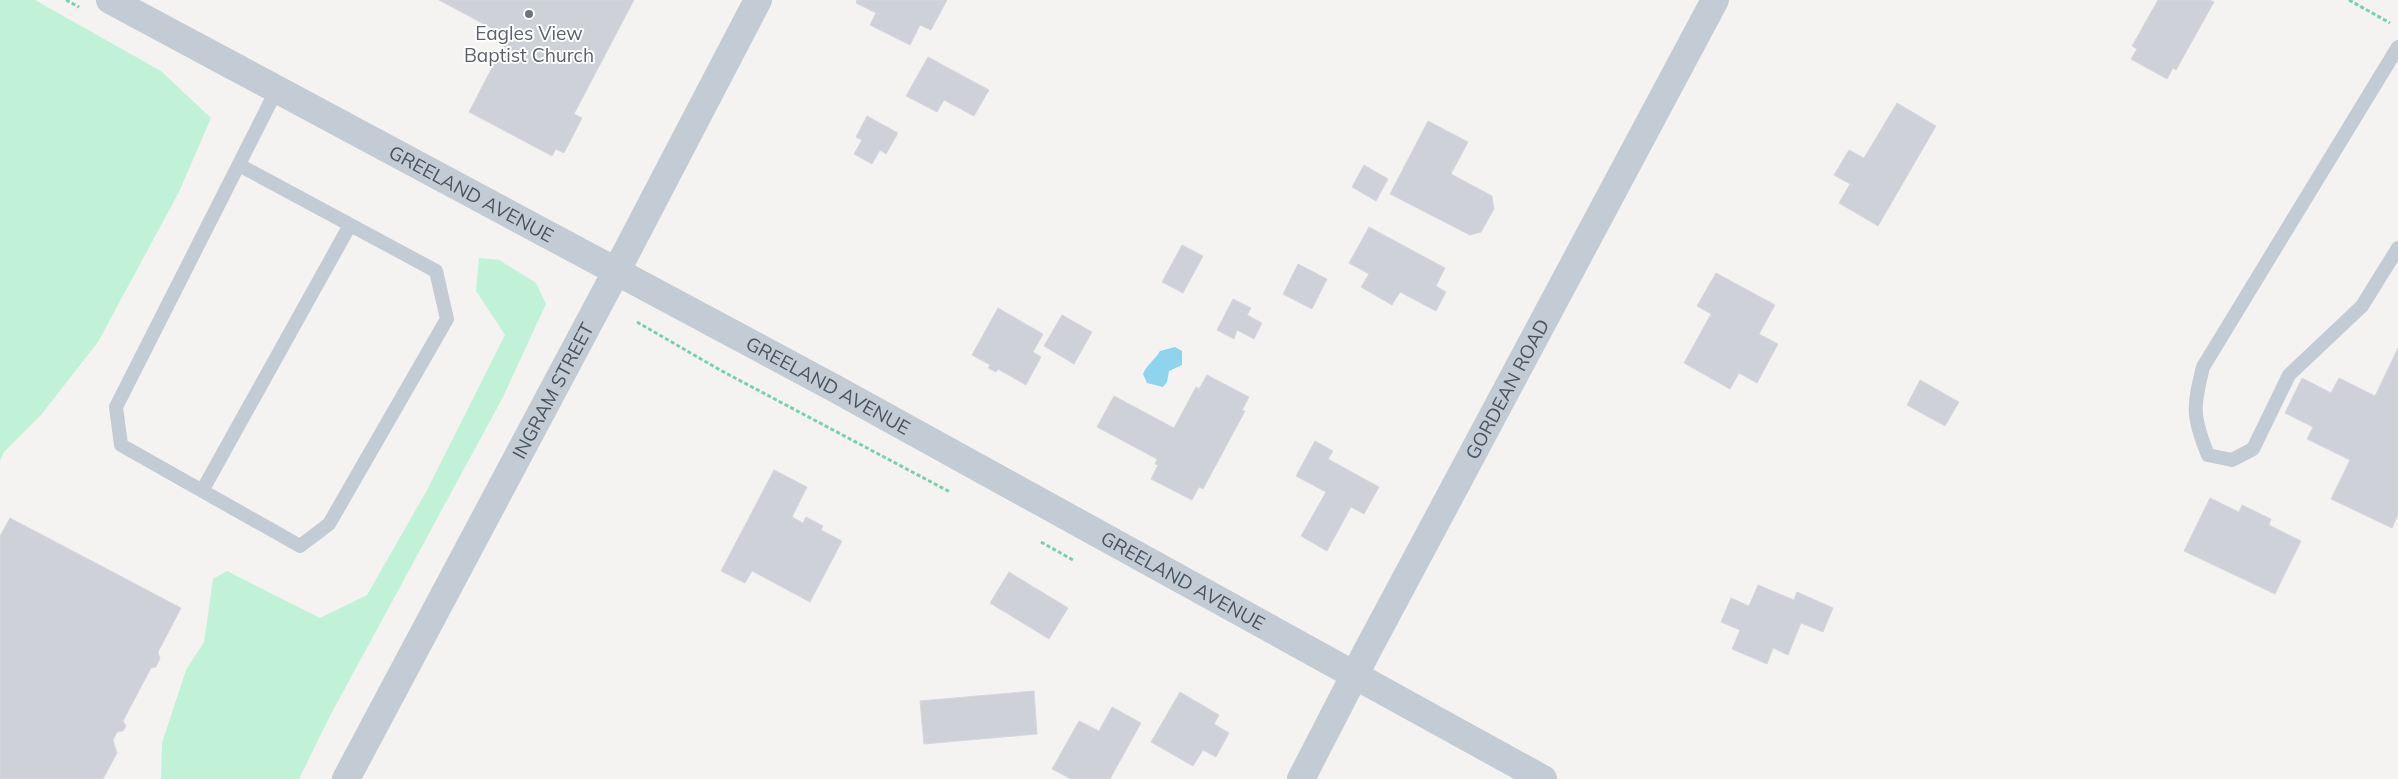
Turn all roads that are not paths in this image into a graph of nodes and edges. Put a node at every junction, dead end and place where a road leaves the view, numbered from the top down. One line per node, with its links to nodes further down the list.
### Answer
1 (110, 0): 5 (street, GREELAND AVENUE)
2 (758, 0): 9 (street, INGRAM STREET)
3 (1715, 0): 11 (street, GORDEAN ROAD)
4 (2398, 47): 8 (lane)
5 (276, 90): 6 (lane); 9 (street, GREELAND AVENUE)
6 (239, 165): 7 (lane); 10 (lane)
7 (350, 225): 10 (lane); 10 (lane)
8 (2398, 248)
9 (616, 272): 11 (street, GREELAND AVENUE); 12 (street, INGRAM STREET)
10 (202, 491)
11 (1356, 675): 13 (street, GORDEAN ROAD); 14 (street, GREELAND AVENUE)
12 (346, 779)
13 (1301, 779)
14 (1543, 779)

